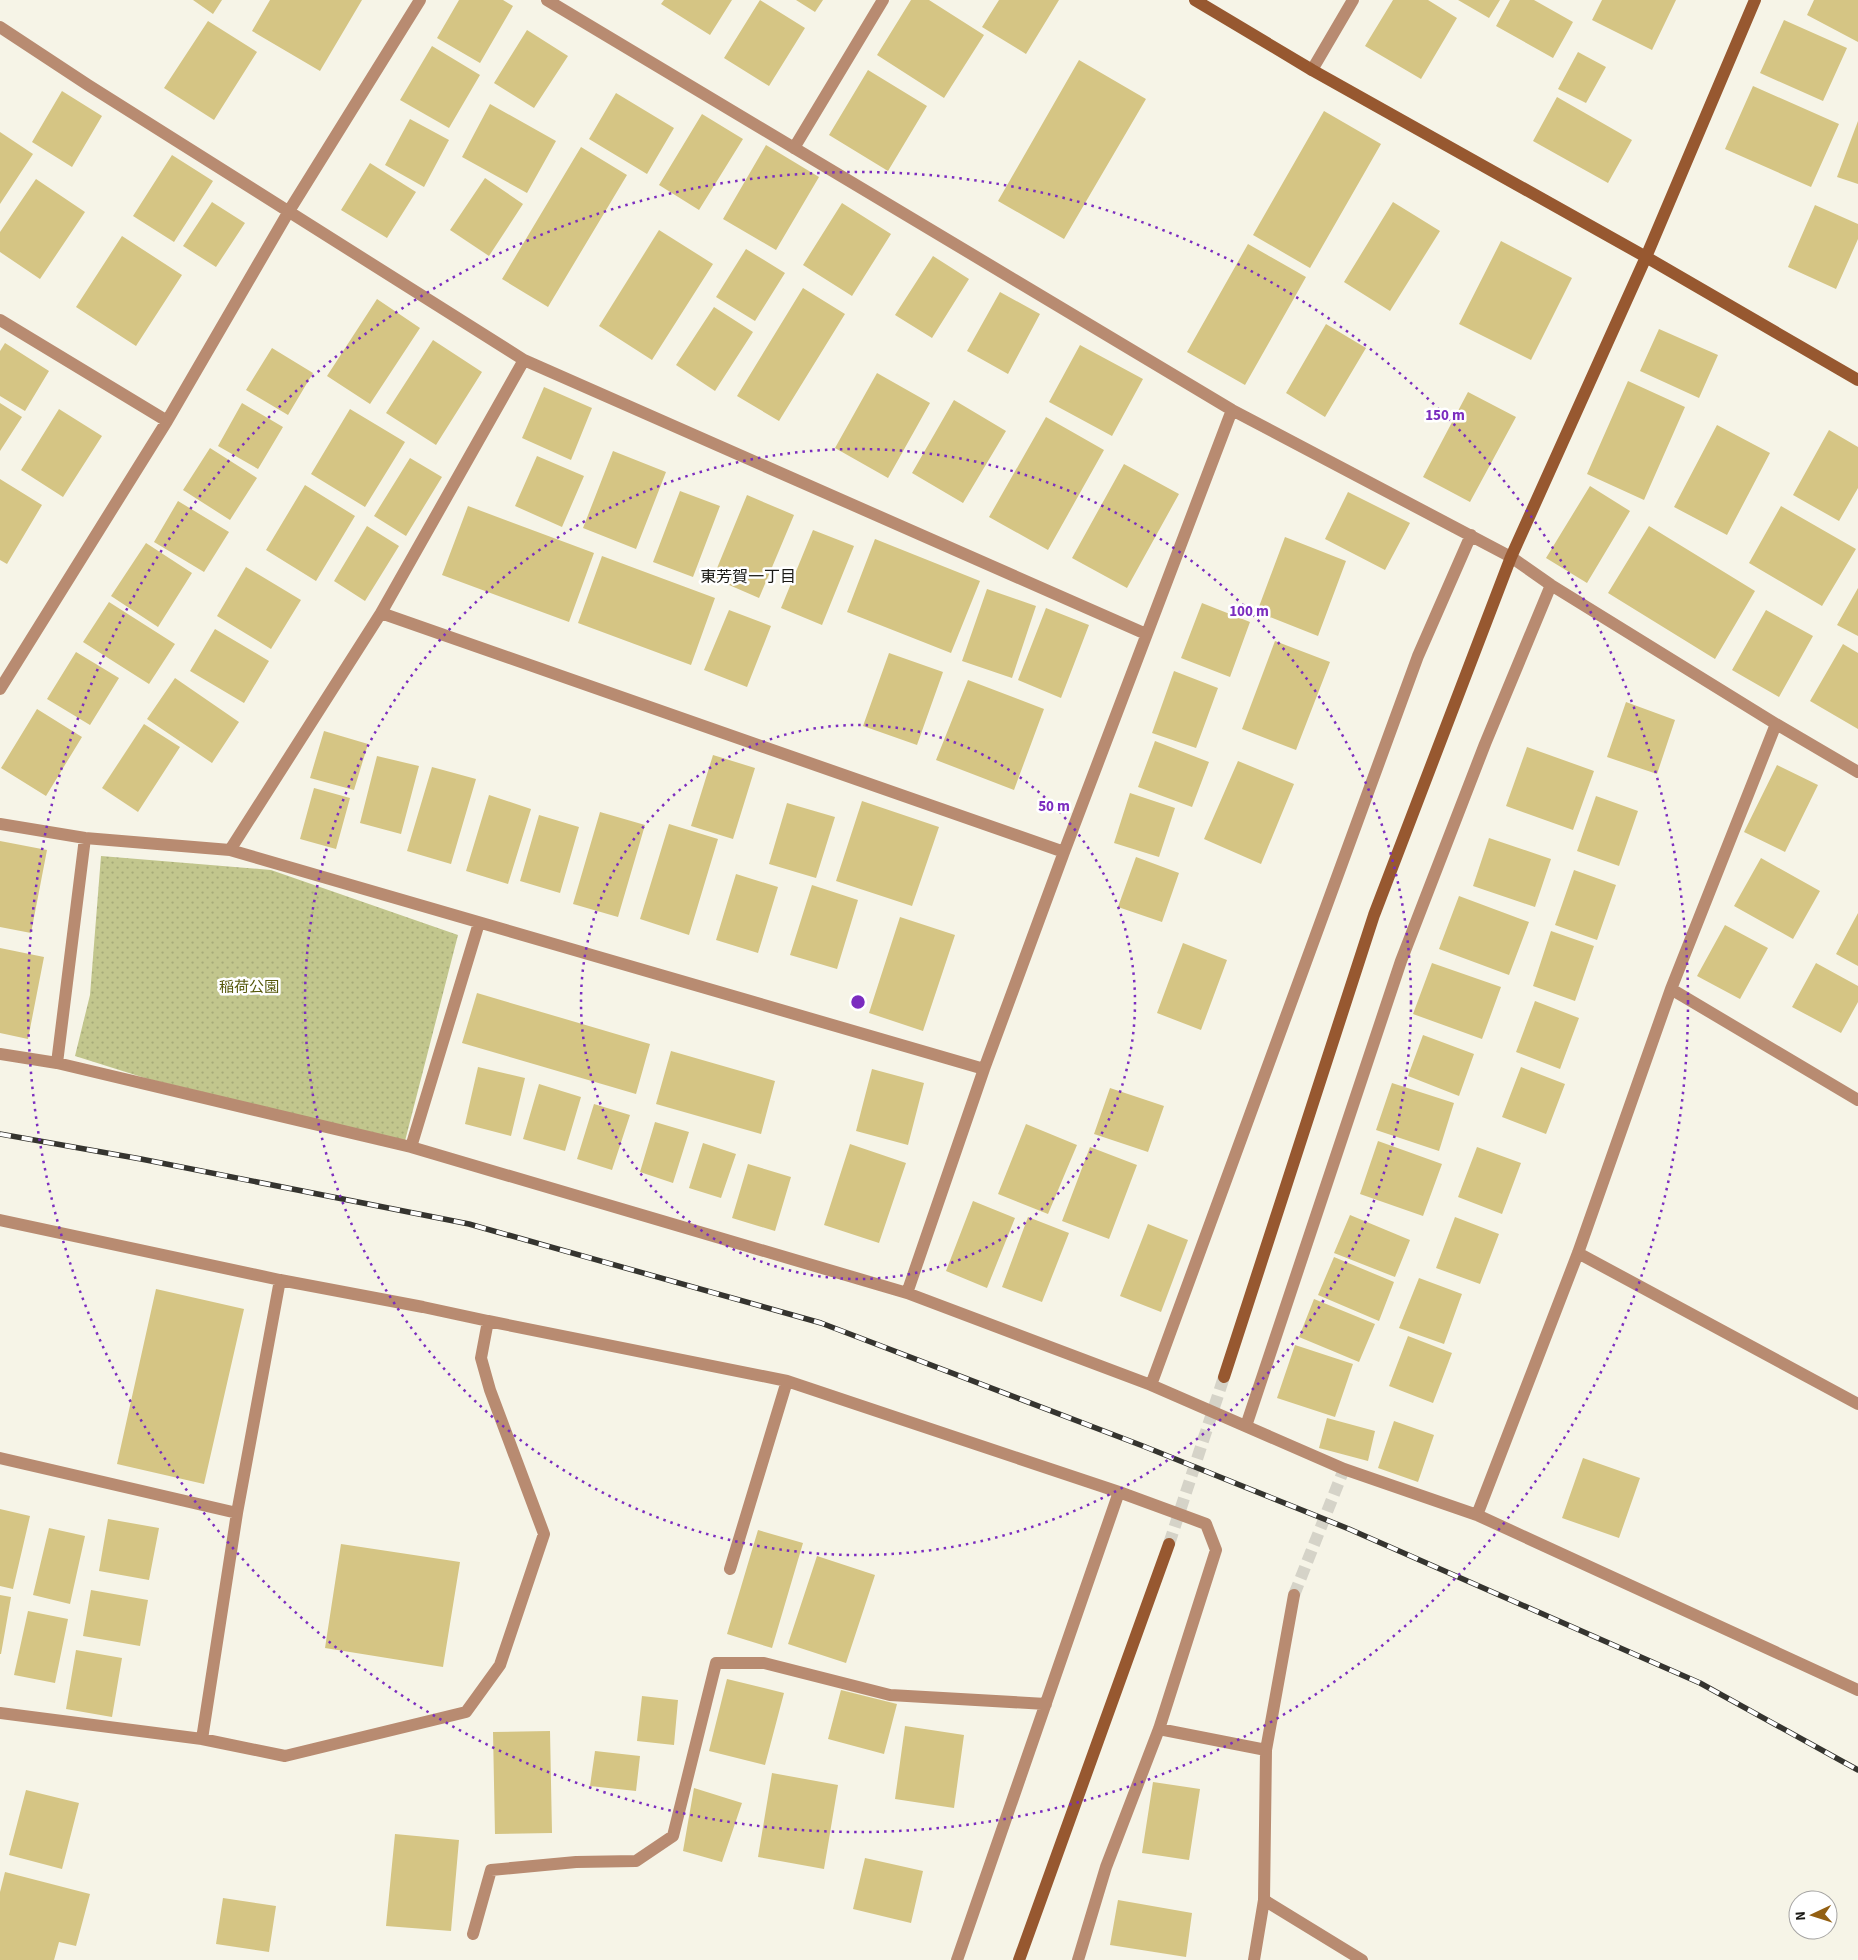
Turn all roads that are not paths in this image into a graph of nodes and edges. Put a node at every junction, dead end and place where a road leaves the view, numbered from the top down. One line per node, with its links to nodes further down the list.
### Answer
1 (420, 0): 10 (lane)
2 (546, 0): 9 (lane)
3 (883, 0): 9 (lane)
4 (1195, 0): 8 (street)
5 (1353, 0): 8 (lane)
6 (1755, 0): 11 (street)
7 (0, 27): 10 (lane)
8 (1312, 70): 11 (street)
9 (794, 148): 15 (lane)
10 (289, 211): 13 (lane); 16 (lane)
11 (1646, 258): 14 (street); 18 (street)
12 (0, 320): 16 (lane)
13 (524, 360): 20 (lane); 21 (lane)
14 (1858, 380)
15 (1232, 410): 17 (lane); 21 (lane)
16 (167, 421): 22 (lane)
17 (1472, 535): 18 (lane); 43 (lane)
18 (1511, 557): 19 (lane); 41 (street)
19 (1551, 586): 23 (lane); 45 (lane)
20 (381, 612): 27 (lane); 28 (lane)
21 (1146, 634): 28 (lane)
22 (0, 689)
23 (1776, 724): 24 (lane); 30 (lane)
24 (1858, 772)
25 (0, 824): 26 (lane)
26 (84, 838): 27 (lane); 32 (lane)
27 (230, 850): 29 (lane)
28 (1064, 852): 33 (lane)
29 (479, 923): 33 (lane); 35 (lane)
30 (1671, 989): 34 (lane); 37 (lane)
31 (0, 1054): 32 (lane)
32 (56, 1063): 35 (lane)
33 (984, 1069): 39 (lane)
34 (1858, 1100)
35 (411, 1147): 39 (lane)
36 (0, 1220): 38 (lane)
37 (1578, 1253): 44 (lane); 49 (lane)
38 (280, 1280): 40 (lane); 48 (lane)
39 (907, 1293): 43 (lane)
40 (488, 1322): 42 (lane); 57 (lane)
41 (1224, 1377)
42 (787, 1382): 47 (lane); 51 (lane)
43 (1151, 1385): 45 (lane)
44 (1858, 1404)
45 (1246, 1426): 49 (lane)
46 (0, 1458): 48 (lane)
47 (1119, 1492): 54 (lane); 56 (lane)
48 (237, 1513): 57 (lane)
49 (1477, 1515): 53 (lane)
50 (1169, 1544): 62 (street)
51 (730, 1569)
52 (1294, 1595): 58 (lane)
53 (1858, 1690)
54 (1046, 1704): 60 (lane); 61 (lane)
55 (0, 1713): 57 (lane)
56 (1159, 1729): 58 (lane); 63 (lane)
57 (202, 1739)
58 (1266, 1750): 59 (lane)
59 (1264, 1900): 64 (lane); 65 (lane)
60 (473, 1934)
61 (957, 1960)
62 (1019, 1960)
63 (1078, 1960)
64 (1254, 1960)
65 (1362, 1960)

